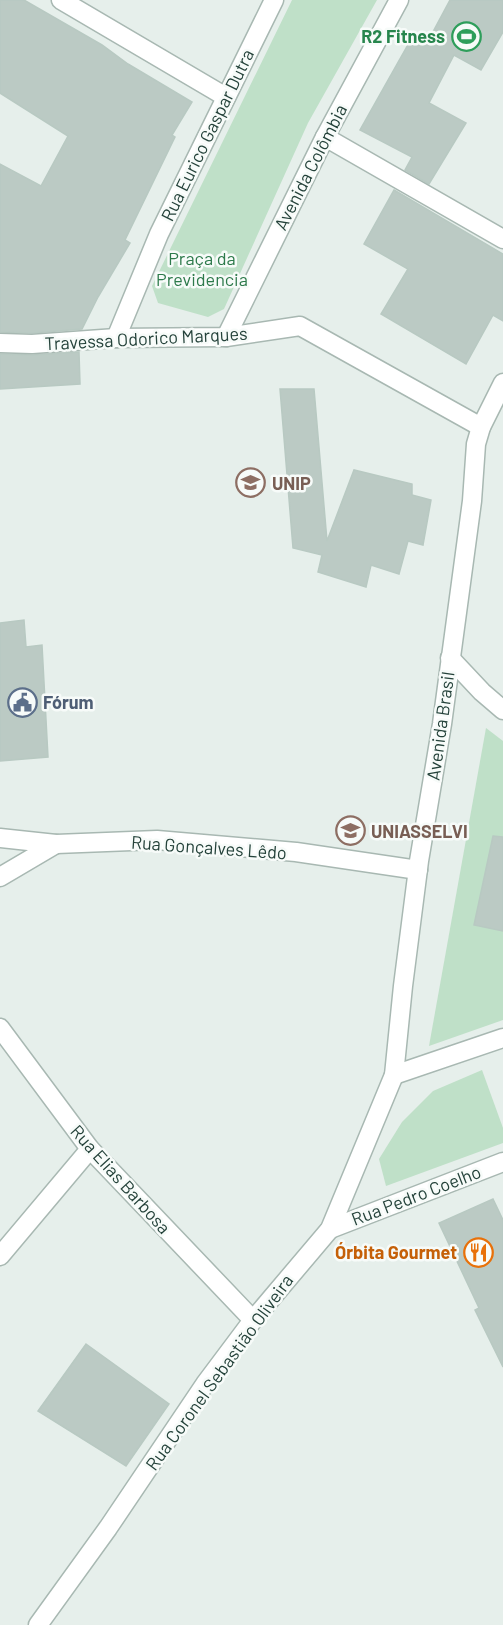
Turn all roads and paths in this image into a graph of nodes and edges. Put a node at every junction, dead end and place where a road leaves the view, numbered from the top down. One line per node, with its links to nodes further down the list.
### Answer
1 (61, 0): 4 (street)
2 (274, 0): 4 (street, Rua Eurico Gaspar Dutra)
3 (399, 0): 5 (street, Avenida Colômbia)
4 (226, 97): 8 (street, Rua Eurico Gaspar Dutra)
5 (324, 137): 6 (street); 7 (street, Avenida Colômbia)
6 (503, 239)
7 (226, 337): 8 (street, Travessa Odorico Marques); 11 (street, Travessa Odorico Marques)
8 (116, 338): 9 (street, Travessa Odorico Marques)
9 (0, 344)
10 (503, 383): 11 (street, Avenida Brasil)
11 (481, 427): 12 (street, Avenida Brasil)
12 (450, 658): 13 (street); 16 (street, Avenida Brasil)
13 (503, 710)
14 (0, 838): 15 (street, Rua Gonçalves Lêdo)
15 (56, 844): 16 (street, Rua Gonçalves Lêdo); 17 (street)
16 (418, 870): 20 (street, Avenida Brasil)
17 (0, 877)
18 (0, 1028): 21 (street, Rua Elias Barbosa)
19 (503, 1038): 20 (street)
20 (394, 1075): 23 (street, Rua Coronel Sebastião Oliveira)
21 (90, 1149): 24 (street); 25 (street, Rua Elias Barbosa)
22 (503, 1162): 23 (street, Rua Pedro Coelho)
23 (330, 1229): 25 (street, Rua Coronel Sebastião Oliveira)
24 (0, 1256)
25 (253, 1320): 26 (street, Rua Coronel Sebastião Oliveira)
26 (38, 1625)

